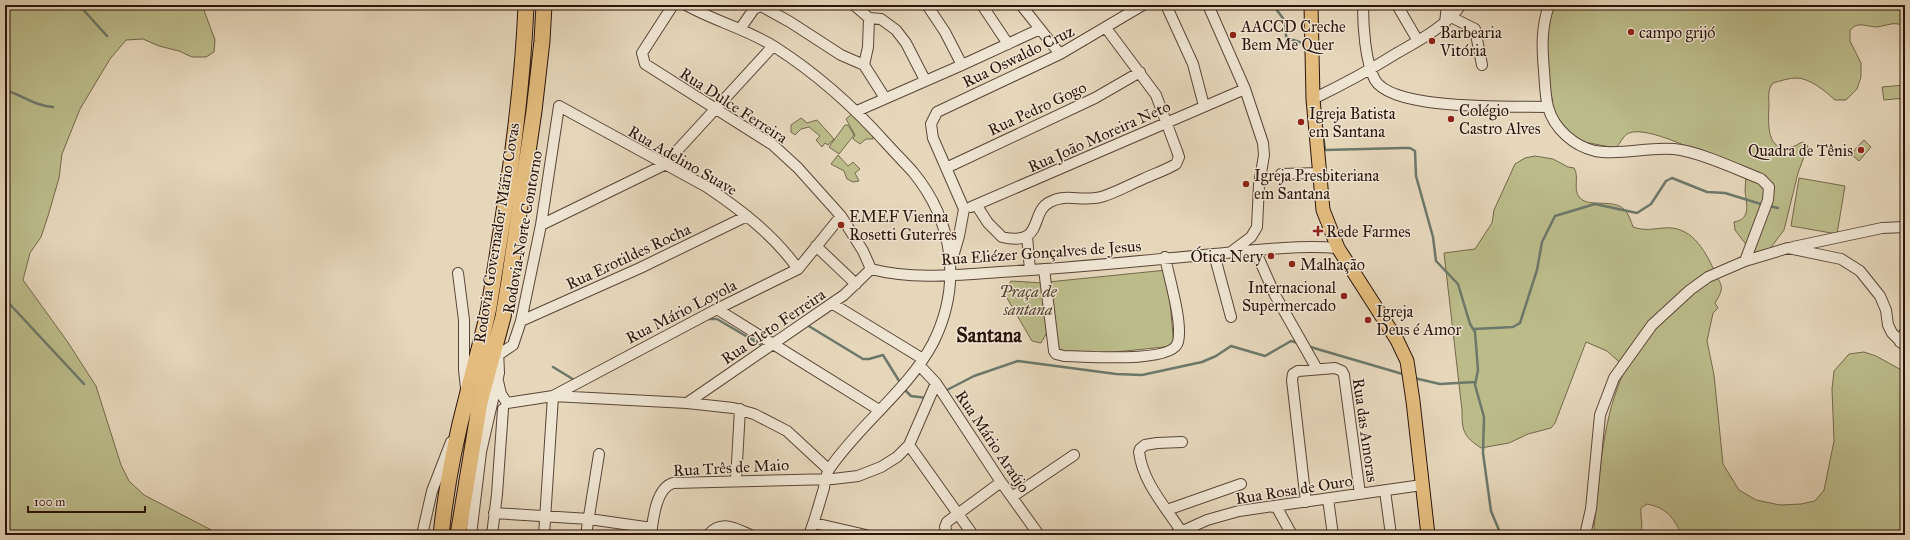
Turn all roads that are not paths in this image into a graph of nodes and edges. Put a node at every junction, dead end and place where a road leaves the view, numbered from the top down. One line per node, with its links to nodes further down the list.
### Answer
1 (526, 5): 82 (highway, Rodovia Governador Mário Covas)
2 (544, 5): 74 (highway, Rodovia Governador Mário Covas)
3 (673, 5): 39 (street, Rua Dulce Ferreira)
4 (686, 5): 21 (street)
5 (854, 5): 18 (street)
6 (927, 5): 29 (street)
7 (982, 5): 24 (street)
8 (1143, 5): 20 (street, Rua Oswaldo Cruz)
9 (1166, 5): 37 (street)
10 (1208, 5): 33 (street)
11 (1311, 5): 35 (main road)
12 (1363, 5): 30 (street)
13 (1397, 5): 23 (street)
14 (1447, 5): 19 (street)
15 (1461, 5): 19 (street)
16 (1549, 5): 38 (street)
17 (1026, 7): 22 (street)
18 (869, 18): 27 (street); 32 (street)
19 (1448, 20): 23 (street); 28 (street)
20 (1106, 28): 26 (street, Rua Oswaldo Cruz); 31 (street)
21 (740, 29): 25 (street); 27 (street)
22 (1040, 29): 24 (street); 26 (street)
23 (1418, 41): 30 (street)
24 (1008, 44): 29 (street)
25 (773, 46): 39 (street); 40 (street)
26 (1060, 54): 43 (street, Rua Oswaldo Cruz)
27 (864, 65): 34 (street)
28 (1482, 65)
29 (962, 66): 32 (street)
30 (1371, 69): 35 (street); 38 (street)
31 (1140, 72): 41 (street); 43 (street, Rua Pedro Gogo)
32 (926, 80): 34 (street)
33 (1245, 89): 37 (street, Rua João Moreira Neto); 57 (street)
34 (885, 98): 40 (street)
35 (1313, 100): 44 (main road)
36 (559, 106): 42 (street, Rua Adelino Suave); 50 (street, Rodovia Norte Contorno)
37 (1204, 106): 41 (street, Rua João Moreira Neto)
38 (1548, 107): 61 (street)
39 (716, 110): 42 (street); 49 (street, Rua Dulce Ferreira)
40 (857, 111): 60 (street)
41 (1168, 123): 46 (street, Rua João Moreira Neto); 52 (street)
42 (664, 165): 48 (street, Rua Adelino Suave); 50 (street)
43 (946, 168): 47 (street)
44 (1320, 172): 45 (street); 54 (main road)
45 (1281, 174)
46 (977, 206): 47 (street, Rua João Moreira Neto); 52 (street)
47 (964, 209): 60 (street)
48 (747, 216): 62 (street, Rua Adelino Suave); 72 (street, Rua Erotildes Rocha)
49 (841, 216): 53 (street, Rua Mário Loyola); 63 (street, Rua Dulce Ferreira)
50 (541, 225): 72 (street, Rodovia Norte Contorno)
51 (1905, 227): 55 (street)
52 (1027, 236): 65 (street)
53 (816, 246): 62 (street, Rua Mário Loyola); 68 (street)
54 (1338, 248): 56 (street, Rua Eliézer Gonçalves de Jesus); 98 (main road)
55 (1788, 248): 61 (street); 76 (street)
56 (1255, 250): 57 (street, Rua Eliézer Gonçalves de Jesus); 79 (street)
57 (1230, 252): 58 (street, Rua Eliézer Gonçalves de Jesus)
58 (1214, 254): 59 (street, Rua Eliézer Gonçalves de Jesus); 71 (street)
59 (1165, 258): 64 (street, Rua Eliézer Gonçalves de Jesus); 64 (street)
60 (951, 260): 67 (street)
61 (1745, 261): 131 (street)
62 (798, 269): 70 (street, Rua Mário Loyola)
63 (871, 269): 67 (street, Rua Eliézer Gonçalves de Jesus); 68 (street, Rua Cleto Ferreira)
64 (1044, 269): 65 (street, Rua Eliézer Gonçalves de Jesus)
65 (1030, 270): 67 (street, Rua Eliézer Gonçalves de Jesus)
66 (458, 273): 82 (street)
67 (951, 275): 78 (street)
68 (856, 284): 69 (street, Rua Cleto Ferreira)
69 (833, 304): 75 (street, Rua Cleto Ferreira); 78 (street, Rua Mário Araújo)
70 (717, 309): 75 (street); 83 (street, Rua Mário Loyola)
71 (1231, 317)
72 (521, 321): 77 (street, Rodovia Norte Contorno)
73 (1905, 332): 76 (street)
74 (498, 338): 77 (street); 117 (highway, Rodovia Governador Mário Covas)
75 (774, 344): 84 (street, Rua Cleto Ferreira); 87 (street)
76 (1902, 344)
77 (498, 355): 80 (street)
78 (921, 363): 81 (street, Rua Mário Araújo); 87 (street)
79 (1317, 369): 100 (street, Rua das Amoras); 103 (street)
80 (499, 373): 85 (street); 89 (street)
81 (936, 383): 91 (street); 96 (street, Rua Mário Araújo)
82 (467, 394): 88 (highway, Rodovia Governador Mário Covas)
83 (553, 396): 84 (street); 85 (street); 108 (street)
84 (687, 403): 86 (street)
85 (505, 406): 89 (street); 107 (street)
86 (740, 409): 94 (street); 95 (street)
87 (879, 410): 94 (street)
88 (463, 414): 115 (street, Rodovia Governador Mário Covas); 116 (highway, Rodovia Governador Mário Covas)
89 (484, 433): 118 (street)
90 (1182, 442): 105 (street)
91 (909, 445): 94 (street, Rua Três de Maio); 106 (street)
92 (599, 454): 109 (street)
93 (1074, 454): 101 (street)
94 (827, 474): 95 (street, Rua Três de Maio); 110 (street)
95 (736, 480): 111 (street, Rua Três de Maio)
96 (1001, 482): 101 (street, Rua Mário Araújo); 106 (street)
97 (1241, 484): 105 (street)
98 (1422, 485): 99 (street, Rua Rosa de Ouro); 130 (main road)
99 (1385, 491): 100 (street, Rua Rosa de Ouro); 129 (street)
100 (1360, 494): 102 (street, Rua Rosa de Ouro)
101 (1012, 497): 128 (street, Rua Mário Araújo)
102 (1328, 499): 103 (street, Rua Rosa de Ouro); 114 (street)
103 (1306, 502): 104 (street, Rua Rosa de Ouro)
104 (1276, 506): 112 (street, Rua Rosa de Ouro); 113 (street)
105 (1167, 510): 112 (street)
106 (959, 513): 126 (street); 127 (street)
107 (494, 514): 108 (street); 119 (street)
108 (547, 516): 109 (street); 120 (street)
109 (589, 519): 111 (street); 121 (street)
110 (814, 523): 124 (street); 125 (street)
111 (652, 532)
112 (1178, 533)
113 (1290, 534)
114 (1332, 534)
115 (422, 535)
116 (441, 535)
117 (458, 535)
118 (470, 535)
119 (492, 535)
120 (544, 535)
121 (586, 535)
122 (708, 535): 123 (street)
123 (751, 535)
124 (810, 535)
125 (866, 535)
126 (948, 535)
127 (973, 535)
128 (1038, 535)
129 (1392, 535)
130 (1428, 535)
131 (1585, 535)

